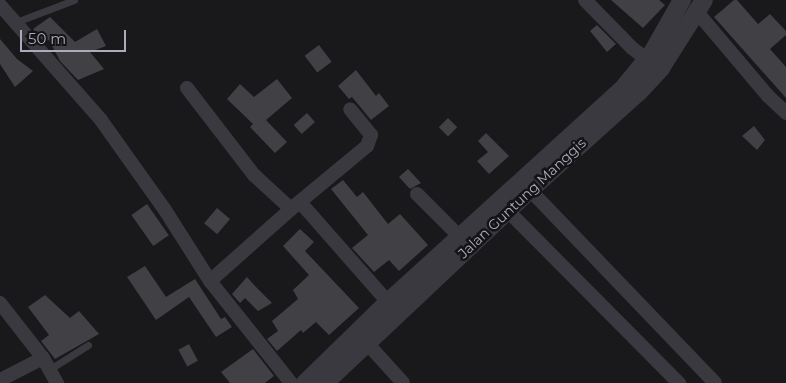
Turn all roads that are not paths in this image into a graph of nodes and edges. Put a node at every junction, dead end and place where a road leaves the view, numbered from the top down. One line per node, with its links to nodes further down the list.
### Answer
1 (74, 0): 6 (lane)
2 (585, 0): 7 (street)
3 (682, 0): 7 (street, Jalan Guntung Manggis)
4 (0, 5): 6 (street)
5 (701, 6): 10 (street); 11 (street, Jalan Guntung Manggis)
6 (16, 22): 16 (street)
7 (648, 60): 15 (street, Jalan Guntung Manggis)
8 (187, 88): 13 (street)
9 (350, 109): 13 (street)
10 (786, 113)
11 (530, 190): 14 (street, Jalan Guntung Manggis); 29 (street)
12 (417, 194): 15 (street)
13 (295, 205): 16 (street); 18 (street)
14 (508, 211): 19 (street, Jalan Guntung Manggis); 28 (street)
15 (460, 237): 18 (street, Jalan Guntung Manggis)
16 (210, 281): 24 (street)
17 (0, 302): 21 (street)
18 (388, 302): 25 (street, Jalan Guntung Manggis)
19 (366, 342): 26 (street, Jalan Guntung Manggis); 27 (street)
20 (88, 344): 21 (lane)
21 (46, 364): 22 (street); 23 (street)
22 (0, 380)
23 (58, 383)
24 (291, 383)
25 (305, 383)
26 (325, 383)
27 (403, 383)
28 (679, 383)
29 (715, 383)

